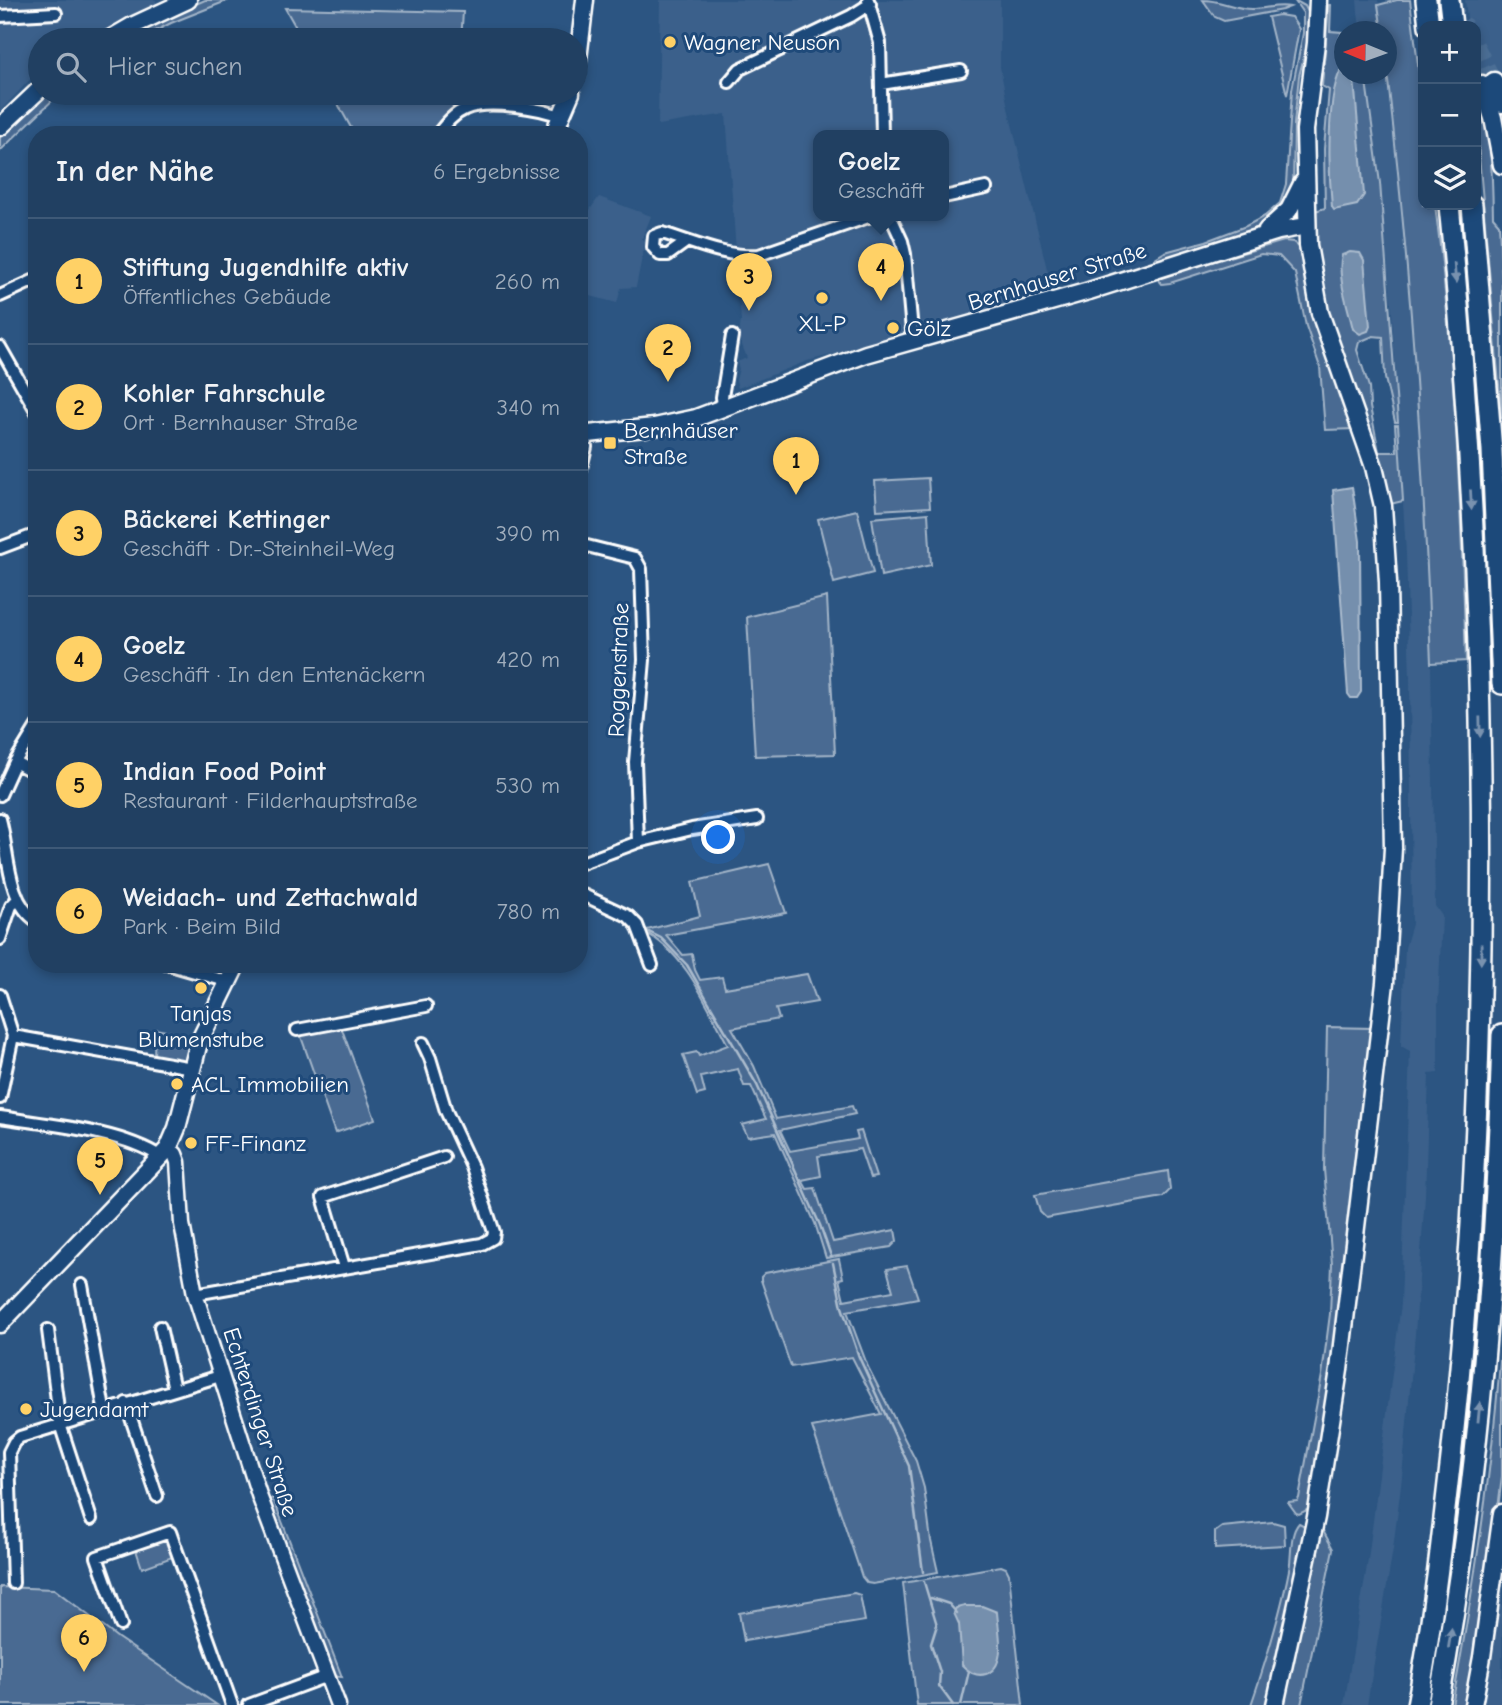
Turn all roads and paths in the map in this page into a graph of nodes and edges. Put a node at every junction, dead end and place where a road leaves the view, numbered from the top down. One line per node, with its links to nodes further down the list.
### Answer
1 (188, 0): 11 (main road)
2 (585, 0): 12 (main road)
3 (1318, 0): 25 (main road)
4 (1426, 0): 9 (highway)
5 (1449, 0): 10 (highway)
6 (869, 2): 14 (street); 15 (street)
7 (56, 13): 8 (street)
8 (0, 16)
9 (1428, 21)
10 (1451, 21)
11 (128, 28)
12 (582, 28)
13 (961, 71): 15 (street)
14 (729, 82)
15 (881, 84): 23 (street)
16 (28, 100): 22 (main road)
17 (1502, 104): 24 (main road)
18 (566, 105): 19 (main road)
19 (562, 117): 20 (street); 21 (main road)
20 (444, 126)
21 (558, 126)
22 (0, 127)
23 (882, 130)
24 (1502, 165)
25 (1305, 176): 32 (main road); 33 (main road)
26 (986, 188): 27 (street)
27 (949, 196)
28 (1449, 210): 95 (highway, one-way to 95)
29 (1472, 210): 46 (highway)
30 (857, 221): 34 (street)
31 (893, 221): 38 (street)
32 (1307, 226): 33 (main road, Bernhauser Straße); 94 (main road)
33 (1259, 237): 38 (main road, Bernhauser Straße)
34 (686, 242)
35 (28, 283): 36 (street)
36 (0, 296)
37 (732, 336): 41 (street)
38 (913, 342): 41 (main road, Bernhauser Straße)
39 (0, 347): 40 (street)
40 (28, 396)
41 (723, 407): 42 (main road, Bernhauser Straße)
42 (588, 433)
43 (28, 537): 45 (street)
44 (588, 546): 53 (street, Roggenstraße)
45 (0, 548)
46 (1502, 684)
47 (28, 741): 48 (street)
48 (15, 762): 49 (street); 50 (street)
49 (28, 769)
50 (1, 788)
51 (0, 819): 56 (street)
52 (757, 819): 53 (street)
53 (638, 842): 54 (street)
54 (588, 861)
55 (588, 897): 59 (street)
56 (18, 899): 57 (street); 58 (street)
57 (28, 913)
58 (0, 939)
59 (652, 965)
60 (198, 973): 62 (street)
61 (232, 973): 62 (main road)
62 (227, 984): 69 (main road)
63 (0, 995): 67 (street)
64 (426, 1006): 65 (street)
65 (297, 1030)
66 (1502, 1035): 96 (highway, one-way to 66)
67 (13, 1036): 69 (street); 70 (street)
68 (424, 1043): 74 (street)
69 (192, 1068): 72 (main road)
70 (0, 1098)
71 (0, 1116): 72 (street)
72 (165, 1153): 76 (street, Echterdinger Straße); 77 (main road)
73 (444, 1157): 74 (street)
74 (344, 1267): 76 (street)
75 (82, 1284): 83 (street)
76 (195, 1294): 80 (street, Echterdinger Straße)
77 (0, 1324)
78 (160, 1327): 81 (street)
79 (48, 1330): 84 (street)
80 (220, 1376): 81 (street); 90 (street, Echterdinger Straße)
81 (174, 1389): 82 (street)
82 (125, 1403): 83 (street); 85 (street)
83 (104, 1409): 84 (street)
84 (60, 1424): 87 (street); 88 (street)
85 (157, 1496)
86 (1502, 1513): 97 (main road)
87 (91, 1519)
88 (13, 1583)
89 (121, 1625): 91 (street)
90 (327, 1676): 92 (street); 93 (street, Echterdinger Straße)
91 (232, 1705)
92 (249, 1705)
93 (338, 1705)
94 (1275, 1705)
95 (1417, 1705)
96 (1438, 1705)
97 (1473, 1705)

